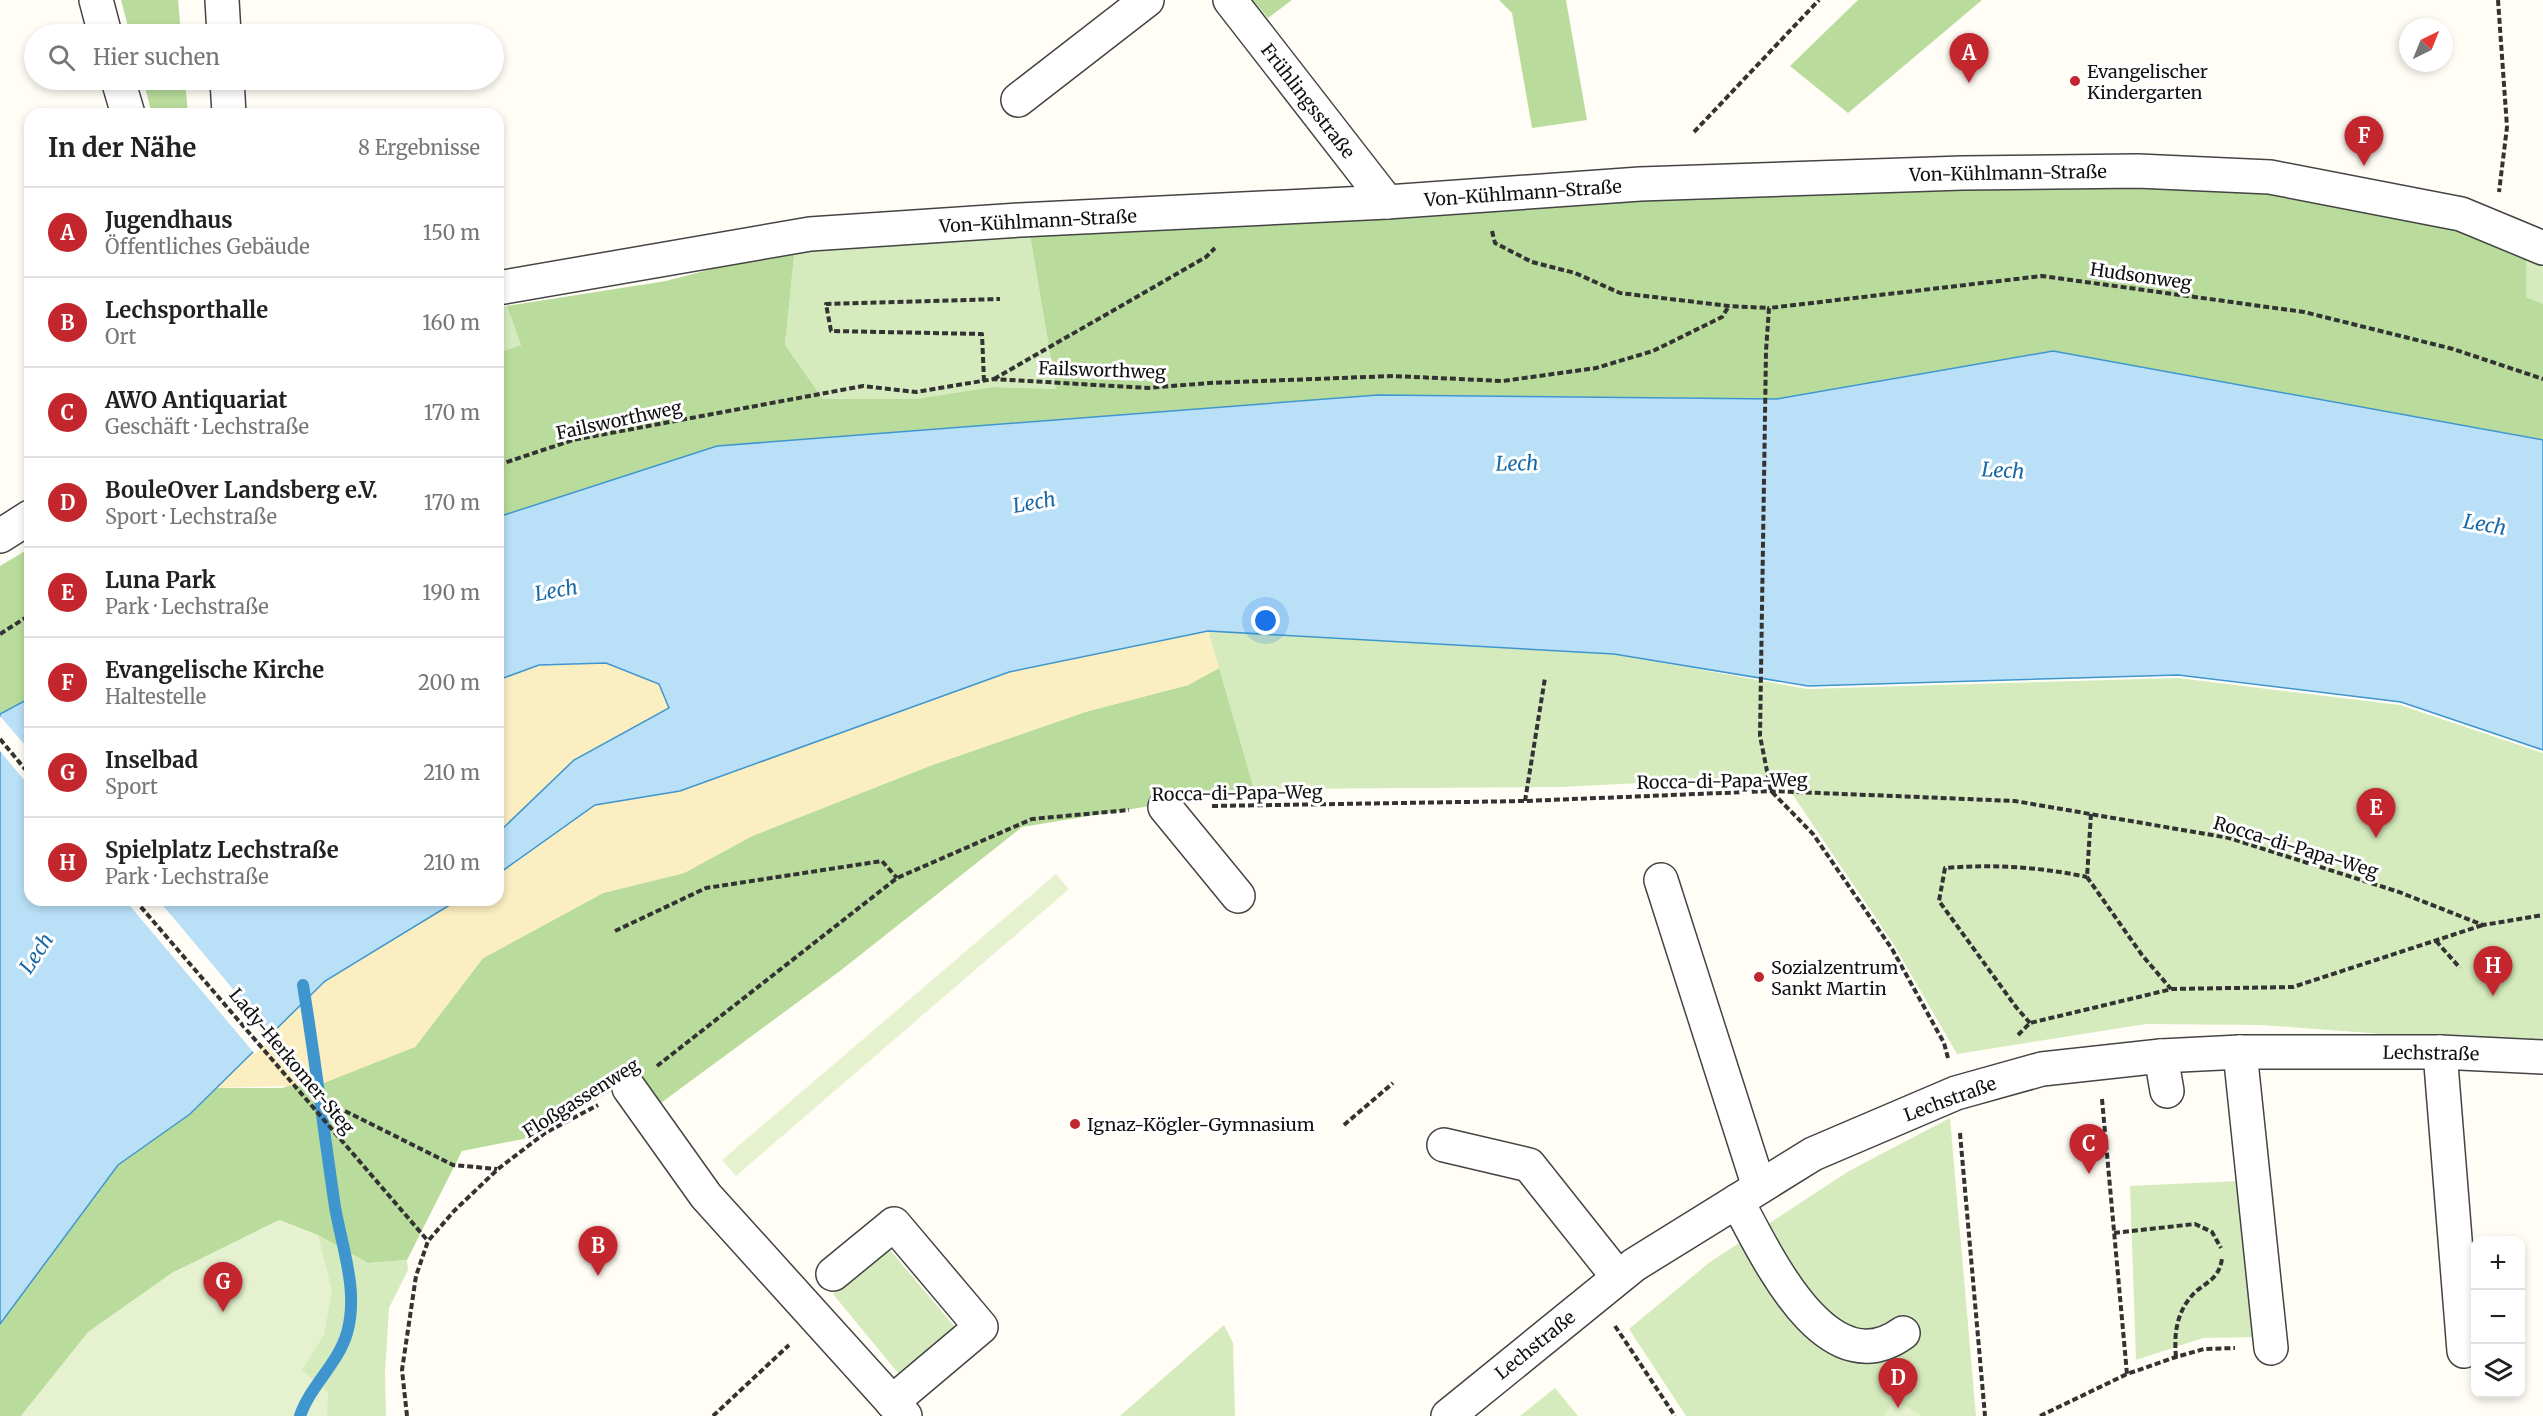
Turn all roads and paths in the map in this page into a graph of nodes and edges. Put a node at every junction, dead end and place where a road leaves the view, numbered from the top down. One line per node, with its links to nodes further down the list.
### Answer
1 (96, 0): 7 (street)
2 (222, 0): 8 (street)
3 (1147, 0): 11 (street)
4 (1230, 0): 16 (street, Frühlingsstraße)
5 (1819, 0): 14 (path)
6 (2498, 0): 17 (path)
7 (102, 24)
8 (223, 24)
9 (121, 90): 12 (street)
10 (228, 90): 13 (street)
11 (1018, 100)
12 (126, 108)
13 (229, 108)
14 (1694, 132)
15 (1484, 195): 16 (street, Von-Kühlmann-Straße); 17 (street, Von-Kühlmann-Straße); 22 (path)
16 (1387, 202): 20 (street, Von-Kühlmann-Straße)
17 (2495, 228): 18 (street, Von-Kühlmann-Straße)
18 (2543, 248)
19 (1206, 257): 24 (path)
20 (504, 287)
21 (1000, 299): 26 (path)
22 (1729, 306): 23 (path); 24 (path, Failsworthweg)
23 (1769, 308): 25 (path, Hudsonweg); 35 (path)
24 (994, 379): 26 (path, Failsworthweg)
25 (2543, 379)
26 (984, 381): 27 (path, Failsworthweg)
27 (504, 463)
28 (24, 521): 29 (street)
29 (0, 536)
30 (24, 619): 31 (path)
31 (0, 634)
32 (1545, 678): 36 (path)
33 (0, 739): 34 (path)
34 (24, 769)
35 (1771, 791): 36 (path, Rocca-di-Papa-Weg); 38 (path, Rocca-di-Papa-Weg); 60 (path)
36 (1525, 801): 37 (path, Rocca-di-Papa-Weg)
37 (1165, 807): 40 (path, Rocca-di-Papa-Weg); 42 (street)
38 (2091, 814): 39 (path); 45 (path, Rocca-di-Papa-Weg)
39 (2087, 877): 49 (path); 50 (path)
40 (897, 879): 46 (path); 58 (path, Floßgassenweg)
41 (1661, 880): 65 (street)
42 (1238, 896)
43 (140, 906): 67 (path, Lady-Herkomer-Steg)
44 (2543, 915): 45 (path)
45 (2483, 925): 47 (path)
46 (615, 931)
47 (2436, 940): 48 (path); 49 (path)
48 (2460, 968)
49 (2172, 989): 50 (path)
50 (2030, 1023): 51 (path)
51 (2014, 1039)
52 (2240, 1052): 53 (street, Lechstraße); 54 (street, Lechstraße); 72 (street)
53 (2440, 1052): 55 (street, Lechstraße); 73 (street)
54 (2161, 1056): 56 (street, Lechstraße); 59 (street)
55 (2543, 1057)
56 (2098, 1063): 60 (street, Lechstraße); 66 (path)
57 (1393, 1083): 62 (path)
58 (629, 1088): 64 (path, Floßgassenweg); 70 (street)
59 (2167, 1091)
60 (1956, 1093): 65 (street, Lechstraße); 81 (path)
61 (345, 1111): 64 (path)
62 (1344, 1125)
63 (1444, 1145): 69 (street)
64 (498, 1169): 67 (path, Floßgassenweg)
65 (1748, 1194): 69 (street, Lechstraße); 71 (street)
66 (2114, 1233): 74 (path); 75 (path)
67 (428, 1241): 77 (path, Floßgassenweg)
68 (832, 1274): 76 (street)
69 (1606, 1286): 79 (street, Lechstraße); 80 (path)
70 (816, 1320): 76 (street); 78 (path)
71 (1903, 1333)
72 (2271, 1348): 74 (path)
73 (2464, 1351)
74 (2176, 1357): 75 (path)
75 (2127, 1374): 82 (path)
76 (898, 1409)
77 (407, 1416)
78 (713, 1416)
79 (1448, 1416)
80 (1675, 1416)
81 (1985, 1416)
82 (2040, 1416)

